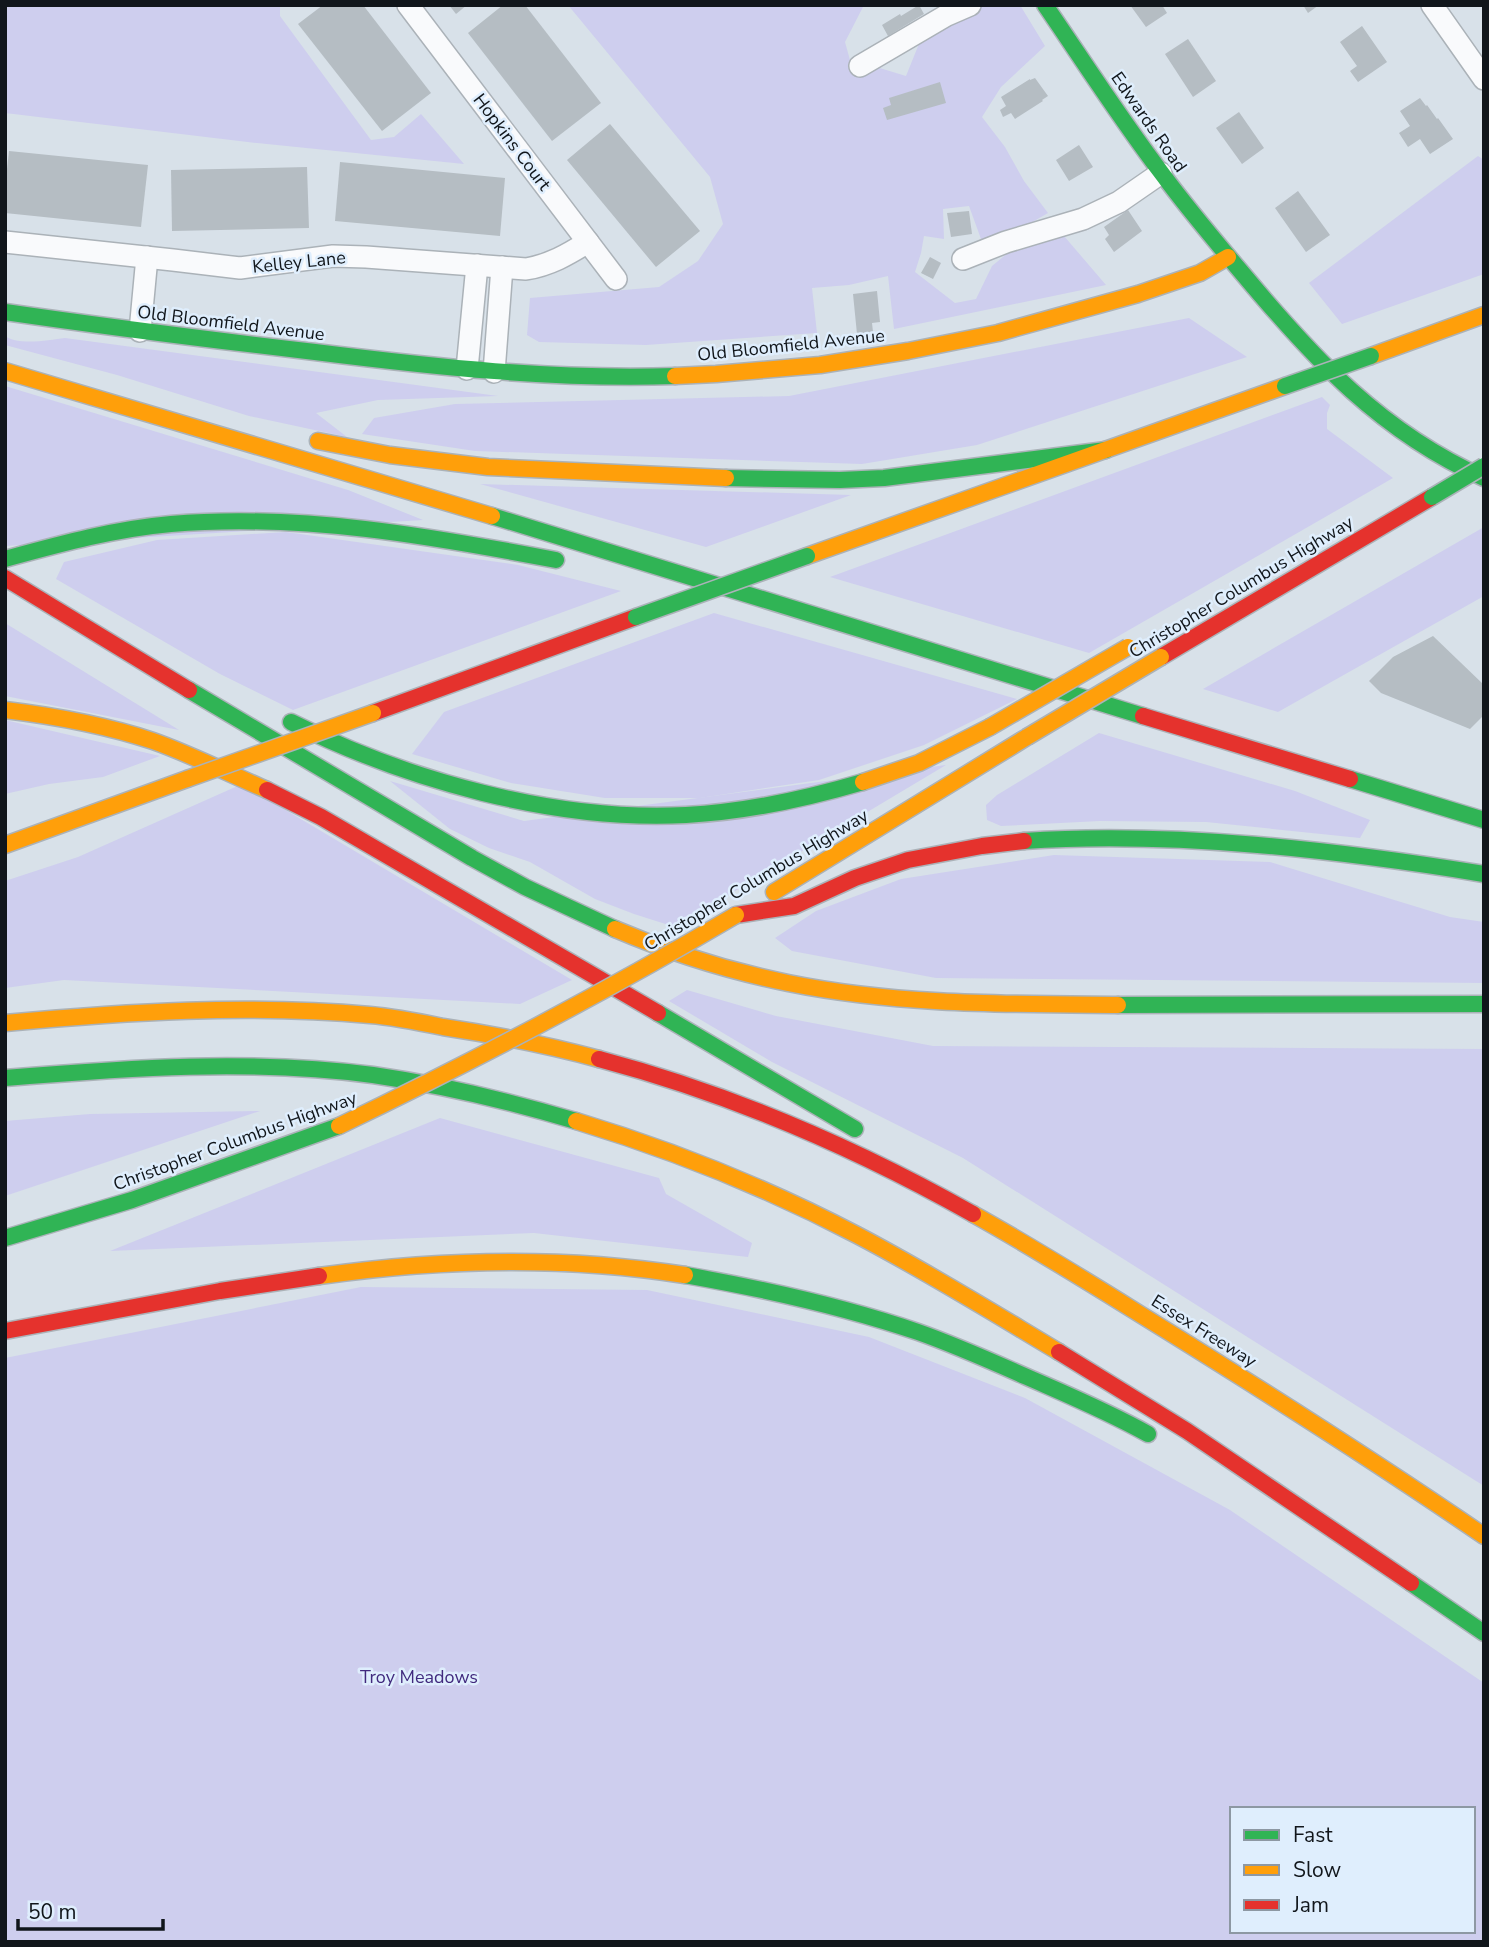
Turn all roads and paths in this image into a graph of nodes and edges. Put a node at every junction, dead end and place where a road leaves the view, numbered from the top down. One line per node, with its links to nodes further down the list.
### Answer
1 (408, 5): 9 (street, Hopkins Court)
2 (970, 5): 5 (street)
3 (1045, 5): 7 (main road, Edwards Road)
4 (1432, 5): 6 (street)
5 (860, 66)
6 (1484, 79)
7 (1161, 173): 11 (main road, Edwards Road); 12 (street)
8 (5, 242): 10 (street, Kelley Lane)
9 (588, 242): 14 (street, Kelley Lane); 15 (street, Hopkins Court)
10 (147, 257): 13 (street, Kelley Lane); 18 (street)
11 (1228, 257): 21 (main road, Old Bloomfield Avenue); 27 (main road)
12 (963, 259)
13 (477, 265): 14 (street, Kelley Lane); 19 (street)
14 (502, 267): 21 (street)
15 (616, 279)
16 (5, 312): 18 (main road, Old Bloomfield Avenue)
17 (1484, 315): 25 (main road, bridge)
18 (140, 331): 19 (main road, Old Bloomfield Avenue)
19 (467, 369): 21 (main road, Old Bloomfield Avenue)
20 (5, 371): 23 (main road)
21 (494, 372)
22 (251, 426): 23 (main road)
23 (224, 435): 32 (main road)
24 (298, 436): 25 (main road)
25 (1106, 450): 41 (main road, bridge)
26 (1484, 466): 28 (main road, Christopher Columbus Highway, bridge)
27 (1484, 478)
28 (1344, 548): 29 (main road); 43 (main road, Christopher Columbus Highway, bridge)
29 (1309, 551)
30 (5, 559): 31 (main road)
31 (576, 564)
32 (652, 565): 33 (main road); 40 (main road)
33 (614, 572)
34 (5, 578): 37 (main road)
35 (1134, 644): 39 (main road, bridge)
36 (200, 677): 37 (main road)
37 (170, 680): 44 (main road)
38 (5, 710): 47 (main road)
39 (275, 714)
40 (1484, 820)
41 (5, 845)
42 (1484, 874): 43 (main road)
43 (736, 915): 48 (main road, Christopher Columbus Highway, bridge)
44 (1484, 1004)
45 (5, 1023): 47 (main road, Essex Freeway)
46 (5, 1078): 53 (main road)
47 (895, 1173): 52 (main road, Essex Freeway)
48 (5, 1238)
49 (5, 1331): 50 (main road)
50 (1157, 1440)
51 (1241, 1487): 53 (main road)
52 (1484, 1536)
53 (1364, 1550): 54 (main road)
54 (1484, 1633)

